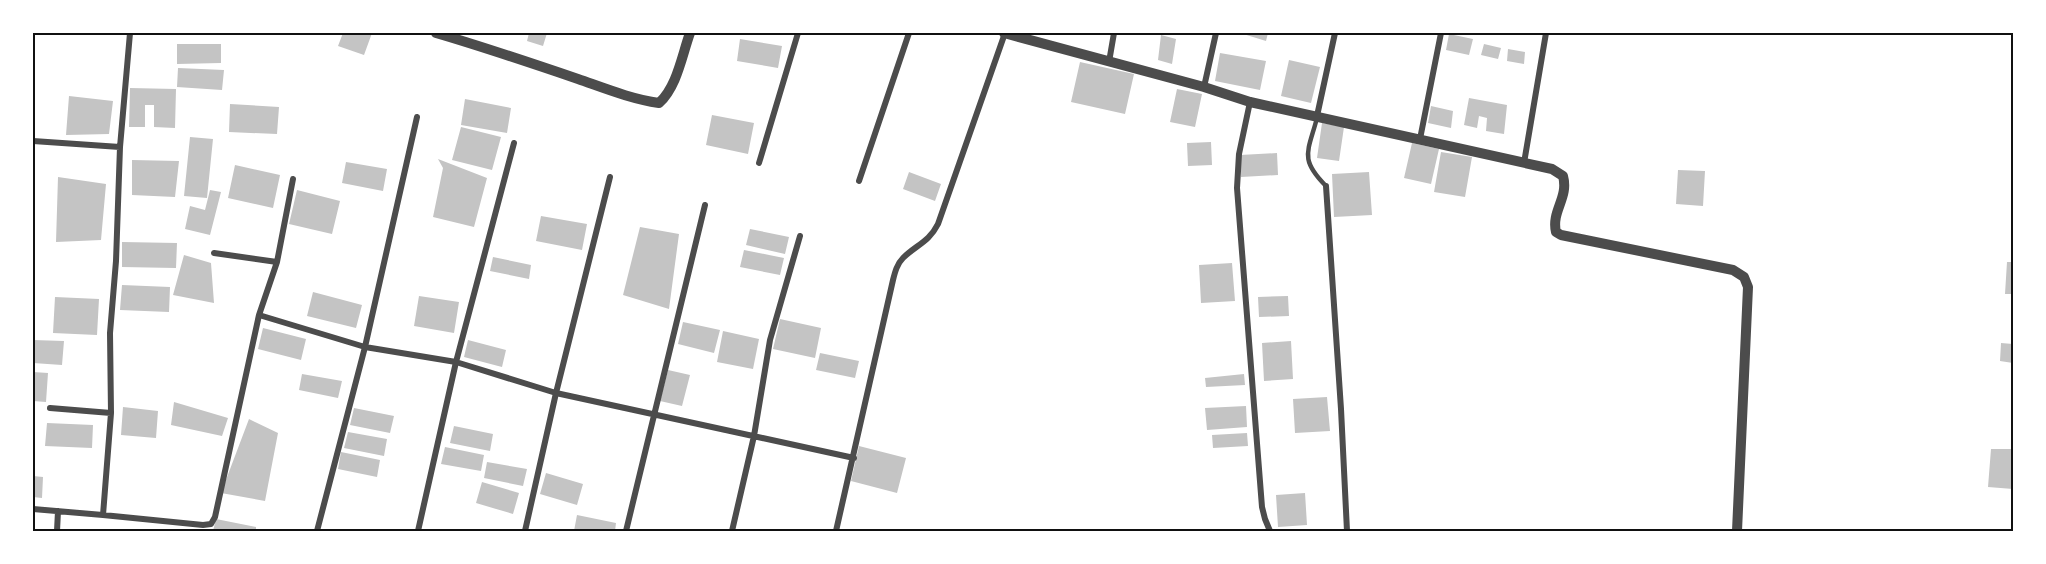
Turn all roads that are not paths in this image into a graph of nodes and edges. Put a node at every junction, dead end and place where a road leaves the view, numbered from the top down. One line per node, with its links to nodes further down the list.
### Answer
1 (130, 33): 20 (street)
2 (436, 33): 3 (street)
3 (690, 33)
4 (798, 33): 21 (street)
5 (909, 33): 25 (street)
6 (1114, 33): 12 (street)
7 (1216, 33): 13 (street)
8 (1335, 33): 15 (street)
9 (1441, 33): 17 (street)
10 (1546, 33): 22 (street)
11 (1009, 34): 12 (street); 39 (street)
12 (1109, 62): 13 (street)
13 (1204, 87): 14 (street)
14 (1250, 102): 15 (street); 50 (street)
15 (1317, 116): 17 (street); 26 (lane)
16 (417, 117): 32 (street)
17 (1420, 140): 22 (street)
18 (33, 141): 20 (street)
19 (514, 143): 33 (street)
20 (120, 147): 36 (street)
21 (759, 163)
22 (1524, 163): 52 (street)
23 (610, 177): 34 (street)
24 (293, 179): 30 (street)
25 (858, 181)
26 (1326, 186): 51 (street)
27 (705, 205): 37 (street)
28 (800, 236): 38 (street)
29 (214, 253): 30 (street)
30 (277, 262): 31 (street)
31 (259, 315): 32 (street); 42 (street)
32 (365, 347): 33 (street); 44 (street)
33 (456, 362): 34 (street); 45 (street)
34 (556, 393): 37 (street); 46 (street)
35 (50, 408): 36 (street)
36 (111, 413): 42 (street)
37 (655, 414): 38 (street); 47 (street)
38 (754, 436): 39 (street); 48 (street)
39 (854, 458): 49 (street)
40 (33, 509): 41 (street)
41 (58, 511): 42 (street); 43 (street)
42 (103, 515)
43 (57, 531)
44 (317, 531)
45 (418, 531)
46 (525, 531)
47 (626, 531)
48 (732, 531)
49 (836, 531)
50 (1270, 531)
51 (1347, 531)
52 (1737, 531)

